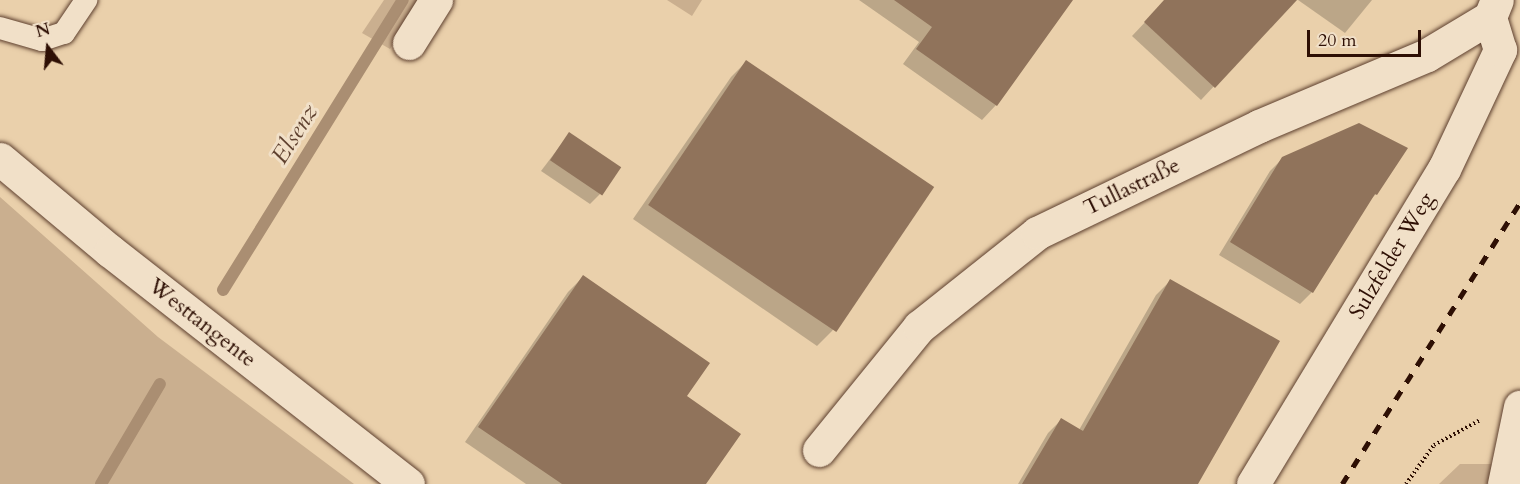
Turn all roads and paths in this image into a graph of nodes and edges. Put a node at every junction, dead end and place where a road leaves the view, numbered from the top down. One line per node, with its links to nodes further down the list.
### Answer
1 (86, 0): 4 (lane)
2 (436, 0): 5 (street)
3 (1494, 8): 8 (street, Tullastraße); 10 (street, Sulzfelder Weg)
4 (0, 28)
5 (409, 43)
6 (0, 159): 9 (street, Westtangente)
7 (1519, 409): 11 (path); 12 (street)
8 (819, 450)
9 (408, 484)
10 (1253, 484)
11 (1406, 484)
12 (1504, 484)

